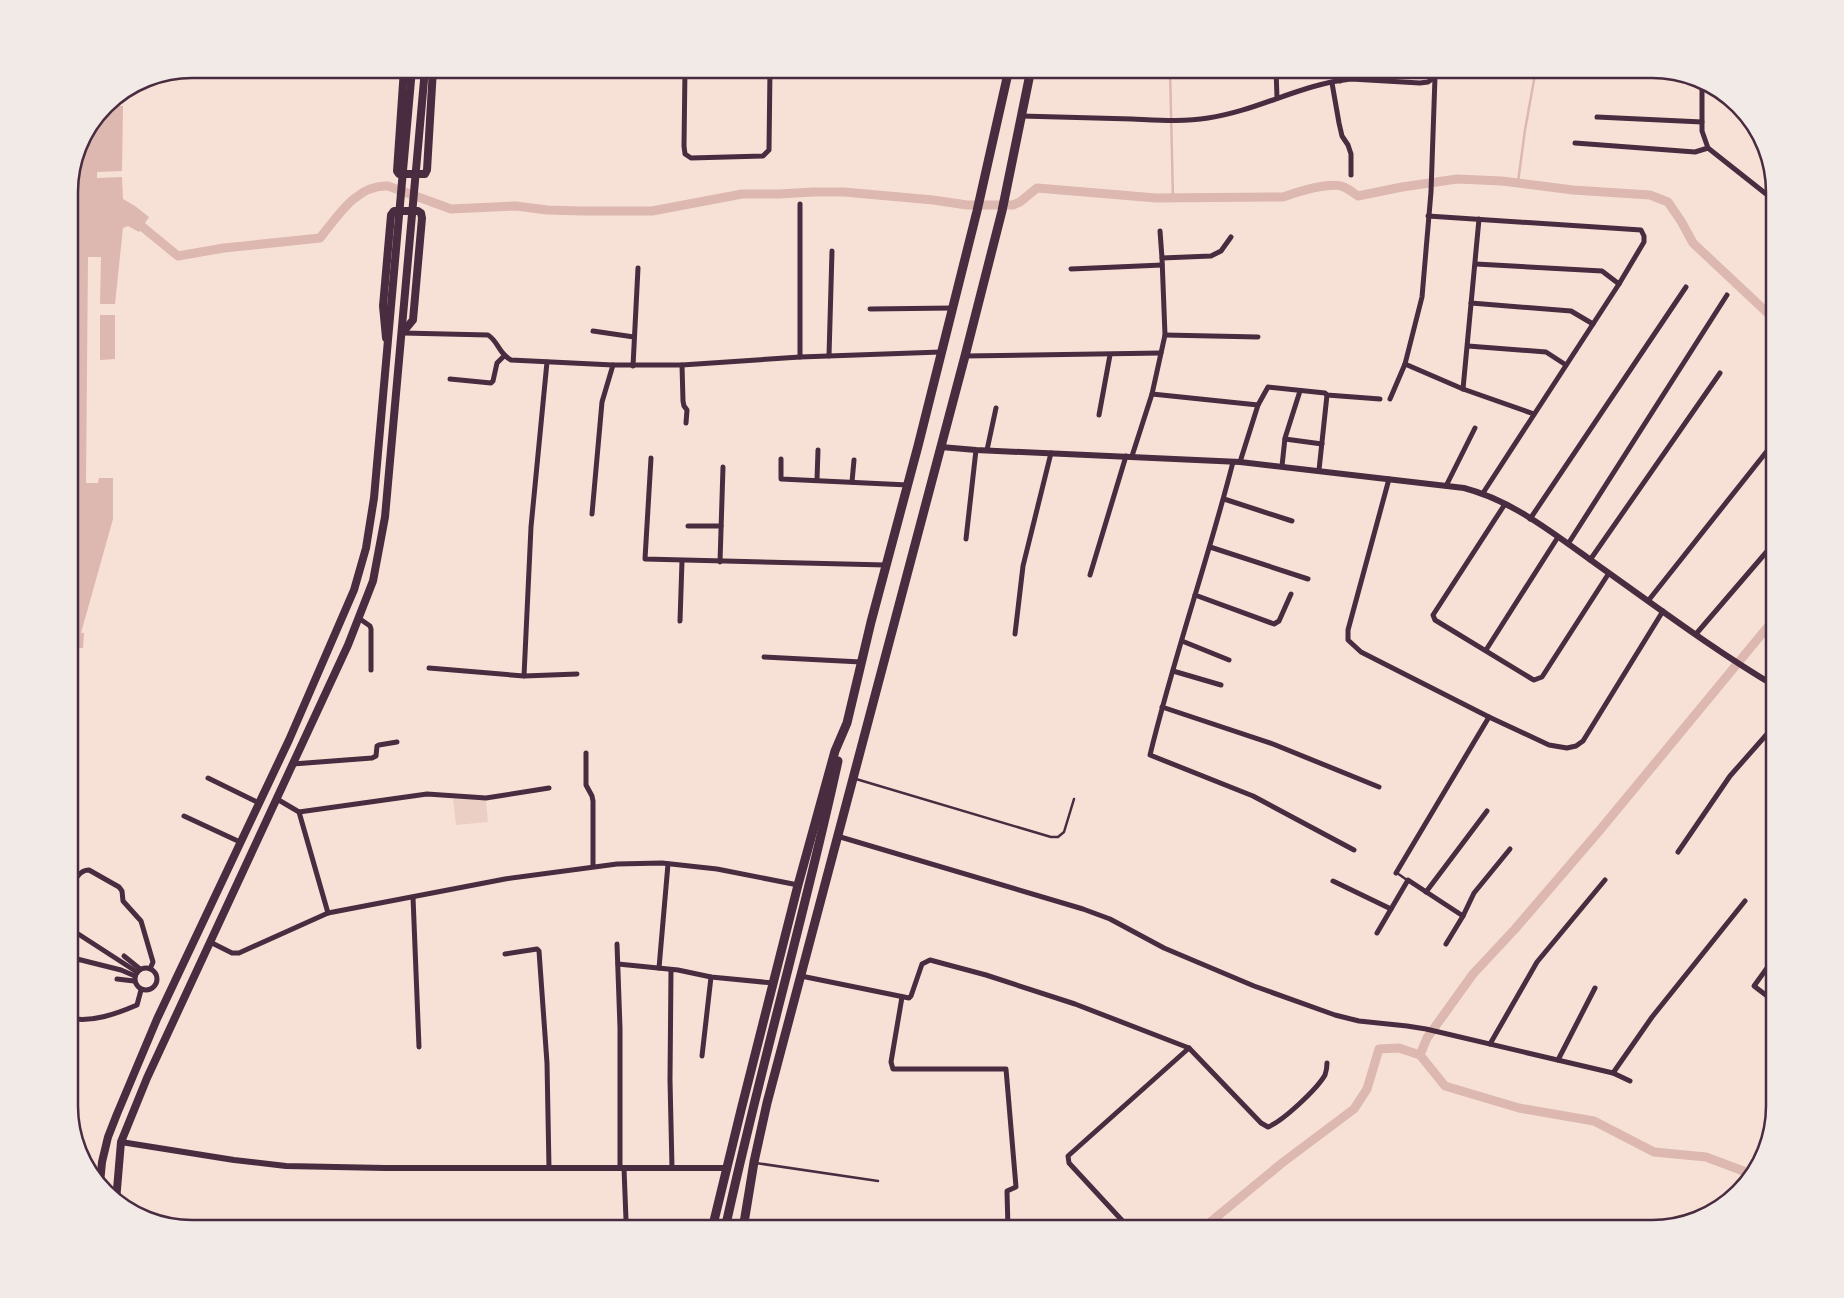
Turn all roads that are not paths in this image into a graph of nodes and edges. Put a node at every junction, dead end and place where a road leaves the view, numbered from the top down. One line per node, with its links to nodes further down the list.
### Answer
1 (1007, 77): 38 (main road)
2 (1029, 77): 16 (main road)
3 (1276, 77): 15 (street)
4 (1340, 77): 12 (street)
5 (1435, 77): 12 (street); 24 (street)
6 (403, 78): 9 (main road)
7 (412, 78): 53 (main road)
8 (425, 78): 42 (main road)
9 (432, 78)
10 (685, 78): 11 (street)
11 (770, 78)
12 (1340, 81): 13 (street)
13 (1332, 83): 15 (street); 21 (street)
14 (1702, 89): 18 (street)
15 (1277, 98): 16 (street)
16 (1021, 116): 52 (main road)
17 (1597, 117): 18 (street)
18 (1702, 122): 20 (street)
19 (1575, 143): 20 (street)
20 (1708, 148): 22 (street)
21 (1351, 175)
22 (1766, 193)
23 (800, 204): 54 (street)
24 (1428, 216): 25 (street); 56 (street)
25 (1479, 219): 30 (street); 34 (street)
26 (1160, 231): 29 (street)
27 (1231, 237): 29 (street)
28 (832, 251): 51 (street)
29 (1162, 258): 31 (street)
30 (1476, 264): 34 (street); 37 (street)
31 (1162, 265): 33 (street); 43 (street)
32 (638, 268): 44 (street)
33 (1071, 269)
34 (1619, 284): 40 (street)
35 (1686, 287): 100 (street)
36 (1727, 295): 106 (street)
37 (1471, 303): 40 (street); 46 (street)
38 (953, 308): 39 (street); 47 (main road)
39 (870, 310)
40 (1593, 324): 59 (street)
41 (593, 331): 44 (street)
42 (402, 333): 50 (street); 53 (main road); 122 (main road)
43 (1165, 335): 45 (street); 48 (street)
44 (634, 337): 60 (street)
45 (1258, 337)
46 (1468, 346): 59 (street); 63 (street)
47 (941, 352): 51 (street); 94 (main road)
48 (1161, 353): 49 (street); 65 (street)
49 (1110, 355): 52 (street); 72 (street)
50 (504, 356): 55 (street); 62 (street)
51 (829, 356): 54 (street)
52 (965, 356): 77 (main road)
53 (387, 357): 151 (main road)
54 (800, 357): 58 (street)
55 (547, 362): 57 (street); 135 (street)
56 (1405, 364): 63 (street); 67 (street)
57 (613, 365): 60 (street); 99 (street)
58 (682, 365): 60 (street); 73 (street)
59 (1566, 365): 71 (street)
60 (633, 366)
61 (1720, 374): 109 (street)
62 (450, 380)
63 (1463, 389): 71 (street)
64 (1300, 390): 66 (street); 69 (street); 75 (street)
65 (1152, 394): 69 (street); 83 (street)
66 (1327, 395): 68 (street); 76 (street)
67 (1390, 399)
68 (1380, 400)
69 (1258, 405): 87 (street)
70 (996, 408): 80 (street)
71 (1534, 414): 96 (street)
72 (1099, 415)
73 (686, 423)
74 (1475, 428): 95 (street)
75 (1285, 440): 76 (street); 88 (street)
76 (1322, 444): 90 (street)
77 (941, 447): 79 (street); 146 (main road)
78 (818, 450): 92 (street)
79 (976, 450): 80 (street); 105 (street)
80 (987, 450): 82 (street)
81 (1766, 452): 120 (street)
82 (1051, 453): 83 (street); 124 (street)
83 (1129, 456): 87 (street); 114 (street)
84 (650, 458): 110 (street)
85 (781, 459): 92 (street)
86 (854, 460): 93 (street)
87 (1237, 462): 88 (street); 97 (street)
88 (1282, 466): 90 (street)
89 (722, 467): 103 (street)
90 (1319, 470): 91 (street)
91 (1389, 479): 95 (street); 139 (street)
92 (817, 480): 93 (street)
93 (852, 482): 94 (street)
94 (908, 485): 112 (main road)
95 (1446, 486): 96 (street)
96 (1483, 493): 98 (street)
97 (1224, 498): 101 (street); 107 (street)
98 (1505, 504): 100 (street); 127 (street)
99 (592, 514)
100 (1530, 519): 104 (street)
101 (1292, 521)
102 (688, 526): 103 (street)
103 (721, 526): 111 (street)
104 (1558, 537): 106 (street); 127 (street)
105 (966, 540)
106 (1568, 544): 109 (street)
107 (1210, 547): 116 (street); 119 (street)
108 (1766, 552): 125 (street)
109 (1590, 560): 113 (street)
110 (682, 561): 111 (street); 117 (street)
111 (720, 562): 112 (street)
112 (886, 565): 130 (main road)
113 (1609, 573): 120 (street); 127 (street)
114 (1090, 575)
115 (674, 580): 117 (street)
116 (1308, 580)
117 (682, 581): 123 (street)
118 (1291, 594): 119 (street)
119 (1195, 595): 126 (street)
120 (1648, 601): 121 (street)
121 (1662, 611): 125 (street); 139 (street)
122 (360, 619): 132 (street); 144 (main road)
123 (680, 621)
124 (1015, 634)
125 (1696, 634): 136 (street)
126 (1182, 641): 129 (street); 133 (street)
127 (1486, 650)
128 (764, 657): 130 (street)
129 (1229, 660)
130 (861, 662): 140 (main road)
131 (429, 668): 135 (street)
132 (371, 670)
133 (1173, 671): 137 (street); 138 (street)
134 (577, 674): 135 (street)
135 (524, 676)
136 (1766, 680)
137 (1221, 685)
138 (1162, 707): 147 (street); 158 (street)
139 (1488, 717): 162 (street)
140 (844, 731): 167 (main road); 219 (main road)
141 (1766, 735): 159 (street)
142 (397, 742): 144 (street)
143 (586, 753): 161 (street)
144 (294, 764): 149 (main road)
145 (208, 778): 151 (street)
146 (852, 778): 150 (lane); 155 (main road)
147 (1379, 787)
148 (549, 788): 153 (street)
149 (277, 799): 153 (street); 176 (main road)
150 (1074, 799)
151 (259, 803): 156 (main road)
152 (1487, 811): 168 (street)
153 (299, 812): 172 (street)
154 (184, 816): 156 (street)
155 (838, 836): 188 (main road); 197 (street)
156 (240, 842): 200 (main road)
157 (1510, 849): 173 (street)
158 (1354, 850)
159 (1678, 852)
160 (668, 864): 161 (street); 167 (street); 183 (street)
161 (593, 866): 169 (street)
162 (1396, 873): 164 (lane)
163 (78, 876): 184 (street)
164 (1408, 880): 168 (street); 171 (street)
165 (1605, 880): 197 (street)
166 (1333, 881): 171 (street)
167 (798, 885): 191 (main road)
168 (1426, 892): 173 (street)
169 (413, 897): 172 (street); 198 (street)
170 (1745, 901): 205 (street)
171 (1391, 909): 174 (street)
172 (328, 913): 176 (street)
173 (1464, 916): 178 (street)
174 (1377, 933)
175 (78, 934): 187 (street)
176 (210, 942): 203 (main road)
177 (617, 944): 182 (street)
178 (1446, 944)
179 (506, 954): 210 (street)
180 (124, 956): 187 (street)
181 (78, 959): 187 (street)
182 (618, 964): 183 (street); 211 (street)
183 (659, 968): 186 (street)
184 (150, 969): 187 (street); 193 (street)
185 (1766, 969): 194 (street)
186 (671, 970): 189 (street); 212 (street)
187 (137, 974): 190 (street); 193 (street)
188 (801, 976): 195 (street); 209 (main road)
189 (711, 977): 191 (street); 201 (street)
190 (117, 979)
191 (773, 983): 213 (main road)
192 (1595, 988): 202 (street)
193 (141, 990): 196 (street)
194 (1766, 995)
195 (902, 997): 199 (street); 221 (street)
196 (78, 1020)
197 (1490, 1044): 202 (street)
198 (419, 1047)
199 (1189, 1048): 204 (street); 222 (street)
200 (141, 1056): 203 (main road); 207 (main road)
201 (702, 1056)
202 (1558, 1060): 205 (street)
203 (154, 1062): 208 (main road)
204 (1327, 1063)
205 (1613, 1073): 206 (street)
206 (1630, 1081)
207 (108, 1137): 208 (main road); 214 (main road)
208 (121, 1142): 210 (street); 216 (main road)
209 (754, 1162): 215 (lane); 220 (main road)
210 (549, 1168): 211 (street)
211 (622, 1168): 212 (street); 217 (street)
212 (672, 1168): 213 (street)
213 (727, 1168): 218 (main road)
214 (101, 1176)
215 (878, 1181)
216 (117, 1192)
217 (626, 1220)
218 (714, 1220)
219 (727, 1220)
220 (745, 1220)
221 (1008, 1220)
222 (1122, 1220)

